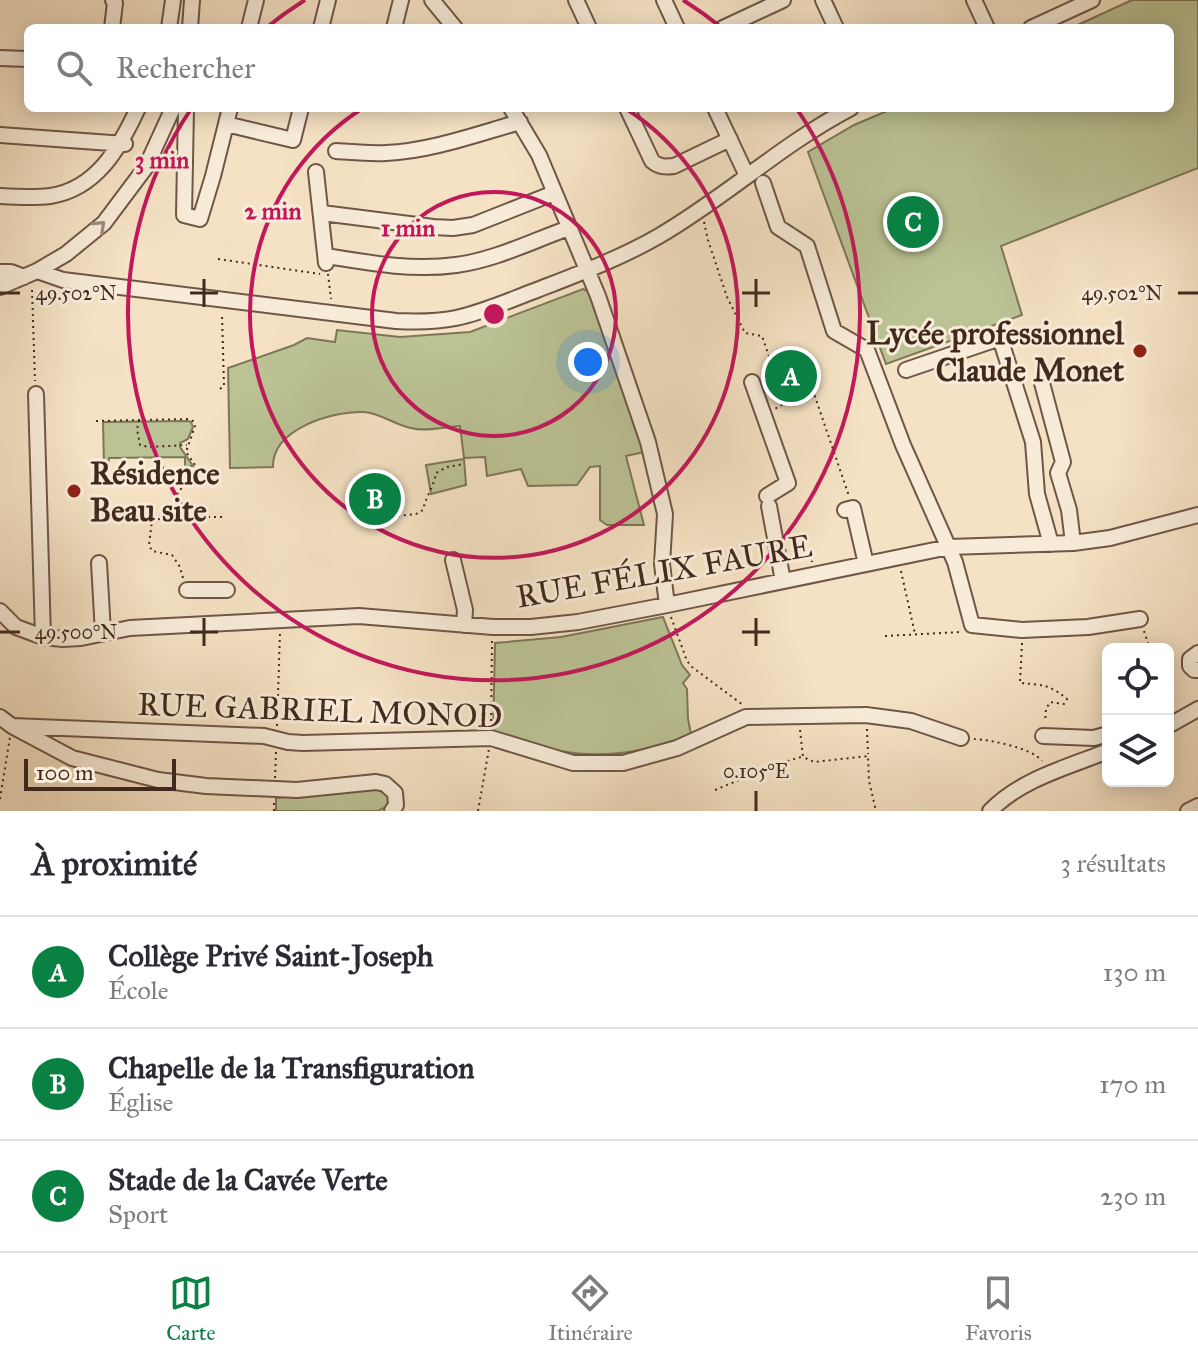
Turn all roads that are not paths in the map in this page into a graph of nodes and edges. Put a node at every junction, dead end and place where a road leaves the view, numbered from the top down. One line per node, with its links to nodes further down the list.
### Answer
1 (113, 0): 14 (street)
2 (173, 0): 15 (street)
3 (192, 0): 16 (street)
4 (256, 0): 17 (street)
5 (328, 0): 18 (street)
6 (401, 0): 19 (street)
7 (432, 0): 20 (street)
8 (576, 0): 21 (street)
9 (664, 0): 22 (street)
10 (783, 0): 23 (street)
11 (823, 0): 24 (street)
12 (974, 0): 25 (street)
13 (1085, 2): 26 (street)
14 (112, 24)
15 (170, 24)
16 (190, 24)
17 (250, 24)
18 (322, 24)
19 (395, 24)
20 (452, 24)
21 (587, 24)
22 (675, 24)
23 (732, 24)
24 (834, 24)
25 (985, 24)
26 (1039, 24)
27 (0, 58): 28 (street)
28 (24, 59)
29 (136, 112): 42 (street)
30 (171, 112): 53 (street, one-way to 30)
31 (186, 112): 39 (street)
32 (229, 112): 39 (street)
33 (300, 112): 39 (street)
34 (514, 112): 38 (street)
35 (629, 112): 41 (street)
36 (717, 112): 41 (street)
37 (844, 112): 45 (street)
38 (520, 122): 43 (street); 47 (street)
39 (226, 124)
40 (0, 135): 42 (street)
41 (730, 139): 45 (street)
42 (123, 141): 48 (street); 49 (street)
43 (336, 151)
44 (316, 172): 50 (street)
45 (747, 176): 52 (street)
46 (763, 183): 63 (street)
47 (554, 193): 50 (street); 51 (street)
48 (0, 196)
49 (0, 204)
50 (322, 213): 51 (street)
51 (569, 228): 52 (street)
52 (587, 270): 53 (street); 70 (street)
53 (17, 274): 54 (street)
54 (0, 287)
55 (906, 370): 62 (street)
56 (752, 382): 67 (street)
57 (1042, 383): 61 (street)
58 (36, 394): 75 (street)
59 (849, 509): 66 (street)
60 (1198, 515): 61 (street, RUE FÉLIX FAURE)
61 (1073, 543): 62 (street, RUE FÉLIX FAURE)
62 (1051, 544): 63 (street, RUE FÉLIX FAURE)
63 (949, 547): 66 (street, RUE FÉLIX FAURE); 72 (street)
64 (453, 560): 73 (street)
65 (99, 563): 74 (street)
66 (866, 564): 67 (street, RUE FÉLIX FAURE)
67 (783, 581): 70 (street, RUE FÉLIX FAURE)
68 (187, 590): 69 (street)
69 (227, 590)
70 (667, 605): 73 (street, RUE FÉLIX FAURE)
71 (0, 611): 75 (street, RUE FÉLIX FAURE)
72 (1140, 619)
73 (464, 625): 74 (street, RUE FÉLIX FAURE)
74 (103, 633): 75 (street, RUE FÉLIX FAURE)
75 (43, 637)
76 (1198, 653): 77 (street)
77 (1198, 670)
78 (1198, 709): 80 (street)
79 (4, 721): 83 (street, RUE GABRIEL MONOD); 86 (street)
80 (1174, 723)
81 (1043, 736): 82 (street)
82 (1102, 736)
83 (961, 738)
84 (1102, 753): 87 (street)
85 (1198, 806): 88 (street)
86 (392, 811)
87 (990, 811)
88 (1188, 811)

